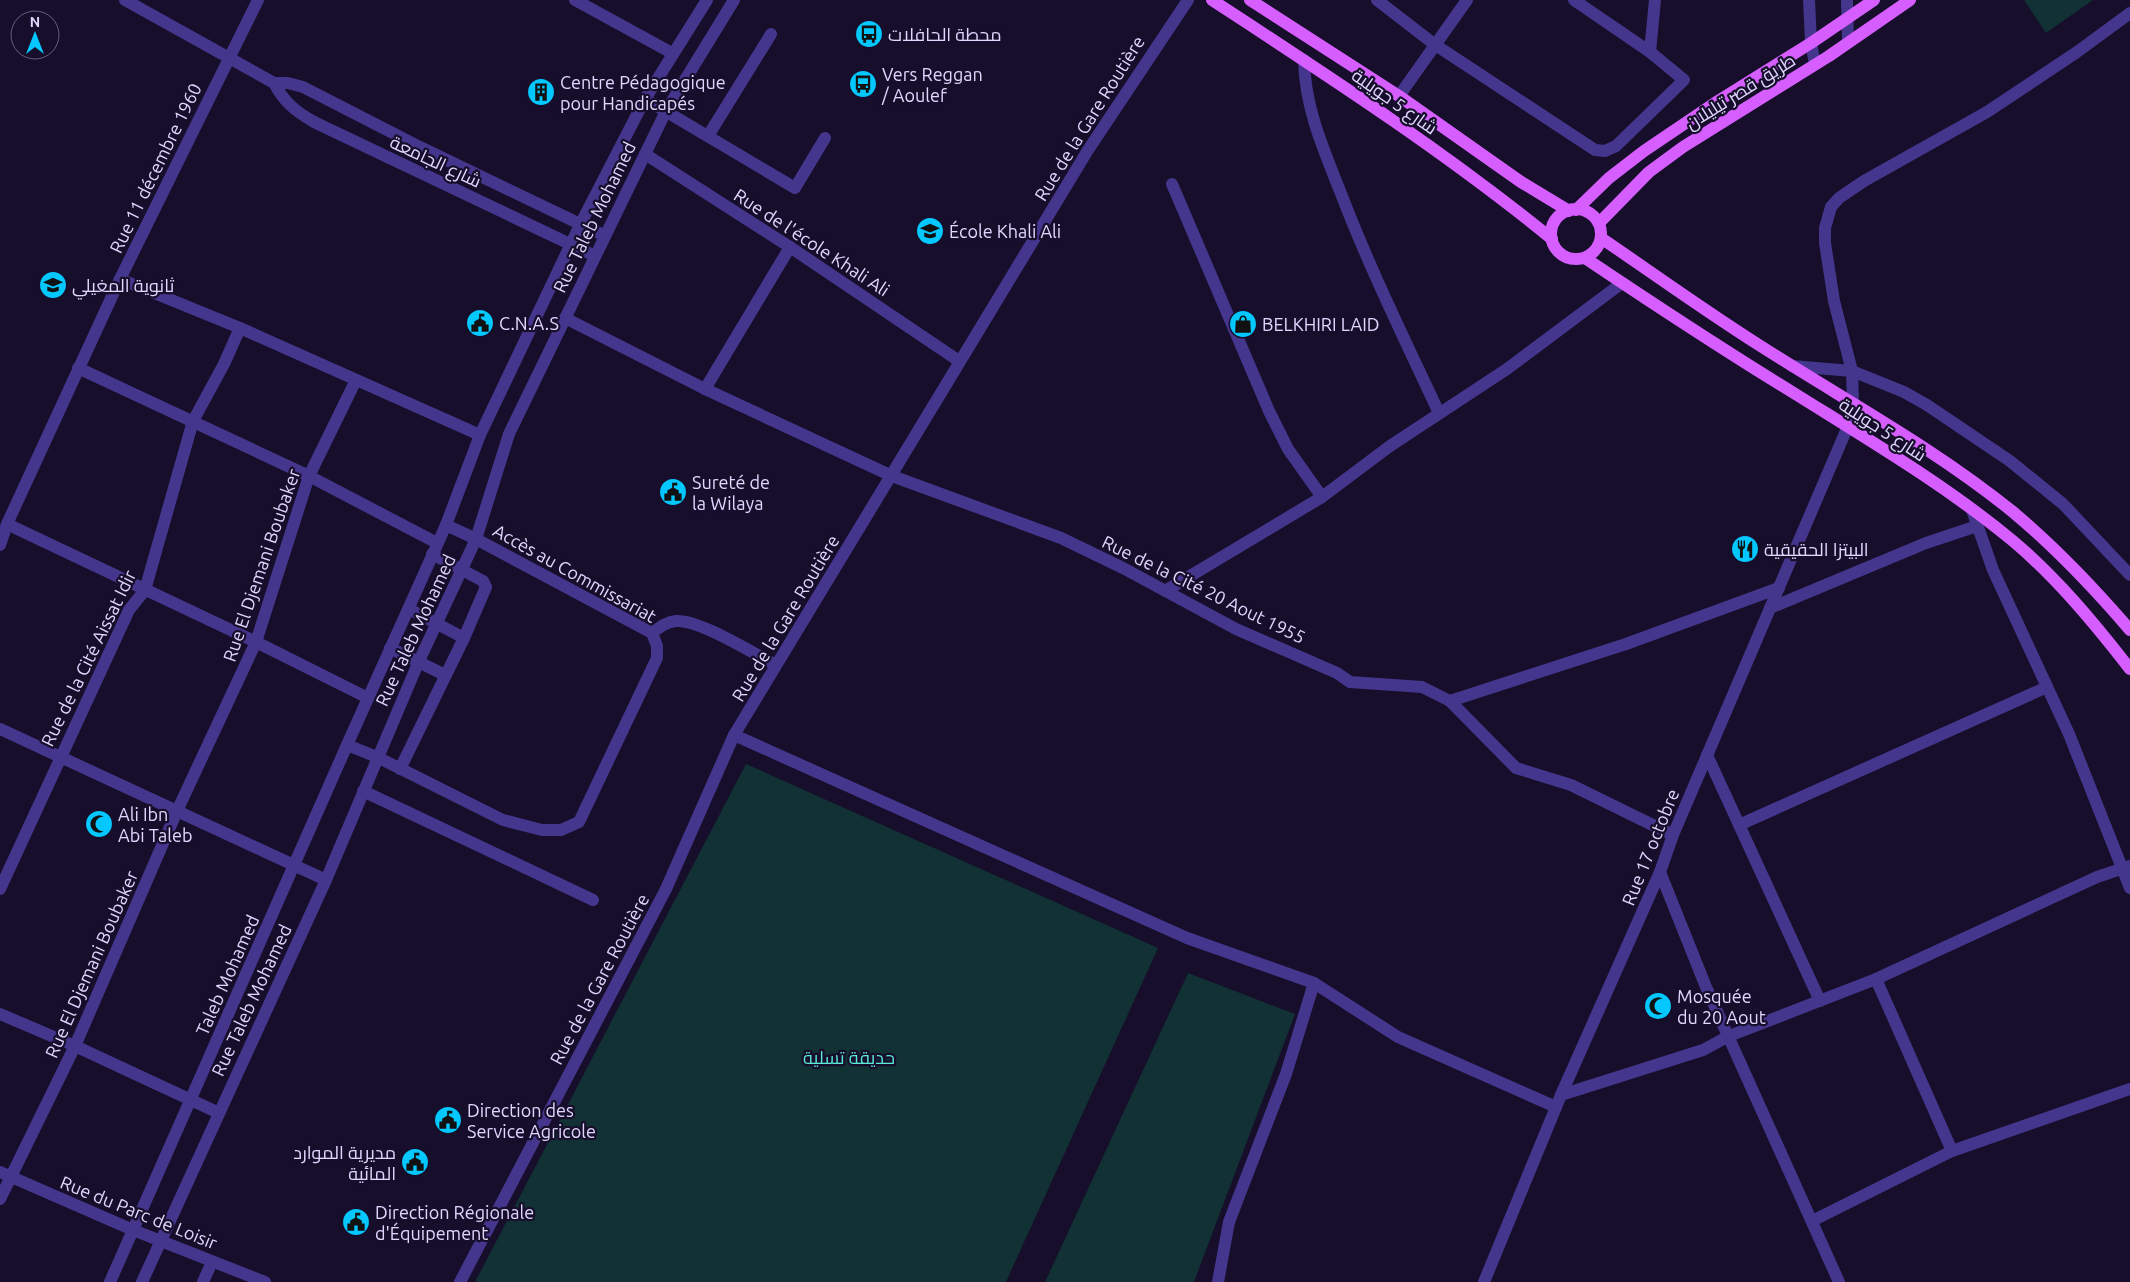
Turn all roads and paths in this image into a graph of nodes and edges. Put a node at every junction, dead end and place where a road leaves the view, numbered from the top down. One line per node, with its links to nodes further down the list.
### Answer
1 (125, 0): 25 (street, شارع الجامعة)
2 (258, 0): 25 (street, Rue 11 décembre 1960)
3 (575, 0): 24 (street)
4 (707, 0): 24 (street, Rue Taleb Mohamed)
5 (734, 0): 31 (street, Rue Taleb Mohamed)
6 (1188, 0): 50 (street, Rue de la Gare Routière)
7 (1212, 0): 26 (main road, شارع 5 جويلية)
8 (1250, 0): 29 (main road, شارع 5 جويلية)
9 (1377, 0): 22 (street)
10 (1467, 0): 22 (street)
11 (1574, 0): 23 (street)
12 (1655, 0): 23 (street)
13 (1809, 0): 21 (street)
14 (1847, 0): 18 (street)
15 (1874, 0): 18 (main road, طريق قصر تيليلان)
16 (1910, 0): 20 (main road, طريق قصر تيليلان)
17 (2130, 13): 53 (street, Rue 17 octobre)
18 (1846, 18): 20 (street); 21 (main road, طريق قصر تيليلان)
19 (771, 34): 32 (street)
20 (1848, 42): 27 (main road, طريق قصر تيليلان)
21 (1811, 43): 27 (street); 36 (main road, طريق قصر تيليلان)
22 (1434, 44): 23 (street); 29 (street)
23 (1650, 52)
24 (672, 53): 30 (street, Rue Taleb Mohamed)
25 (228, 57): 28 (street, شارع الجامعة); 46 (street, Rue 11 décembre 1960)
26 (1304, 60): 41 (main road, شارع 5 جويلية); 57 (street)
27 (1815, 64): 37 (main road, طريق قصر تيليلان)
28 (274, 83): 38 (street, شارع الجامعة); 42 (street, شارع الجامعة)
29 (1399, 96): 36 (main road, شارع 5 جويلية)
30 (645, 100): 31 (street); 38 (street, Rue Taleb Mohamed)
31 (666, 111): 32 (street); 34 (street, Rue Taleb Mohamed)
32 (708, 136): 33 (street)
33 (825, 138)
34 (645, 154): 39 (street, Rue Taleb Mohamed); 43 (street, Rue de l'école Khali Ali)
35 (1172, 184): 63 (street)
36 (1572, 210): 37 (main road); 41 (main road)
37 (1599, 223): 40 (main road)
38 (580, 225): 39 (street, شارع الجامعة); 42 (street, Rue Taleb Mohamed)
39 (605, 236): 44 (street, Rue Taleb Mohamed)
40 (1601, 238): 45 (main road); 51 (main road, شارع 5 جويلية)
41 (1552, 239): 45 (main road)
42 (573, 244): 44 (street, شارع الجامعة); 60 (street, Rue Taleb Mohamed)
43 (790, 247): 50 (street, Rue de l'école Khali Ali); 55 (street)
44 (595, 256): 48 (street, Rue Taleb Mohamed)
45 (1584, 258): 47 (main road, شارع 5 جويلية)
46 (120, 279): 49 (street); 52 (street, Rue 11 décembre 1960)
47 (1622, 283): 57 (street); 59 (main road, شارع 5 جويلية)
48 (565, 318): 55 (street, Rue de la Cité 20 Aout 1955); 68 (street, Rue Taleb Mohamed)
49 (240, 328): 54 (street); 58 (street, Rue de la Cité Aissat Idir)
50 (959, 361): 62 (street, Rue de la Gare Routière)
51 (1792, 366): 53 (street); 56 (main road, شارع 5 جويلية)
52 (78, 368): 58 (street); 65 (street, Rue 11 décembre 1960)
53 (1852, 371): 56 (street, Rue 17 octobre); 72 (street)
54 (356, 380): 60 (street); 61 (street, Rue El Djemani Boubaker)
55 (705, 389): 62 (street, Rue de la Cité 20 Aout 1955)
56 (1853, 403): 59 (street, Rue 17 octobre); 79 (main road, شارع 5 جويلية)
57 (1439, 413): 63 (street)
58 (193, 420): 61 (street); 74 (street, Rue de la Cité Aissat Idir)
59 (1848, 426): 64 (main road, شارع 5 جويلية); 73 (street, Rue 17 octobre)
60 (480, 436): 66 (street, Rue Taleb Mohamed)
61 (309, 476): 70 (street); 82 (street, Rue El Djemani Boubaker)
62 (892, 476): 75 (street, Rue de la Cité 20 Aout 1955); 85 (street, Rue de la Gare Routière)
63 (1322, 497): 75 (street)
64 (1972, 510): 67 (street); 86 (main road, شارع 5 جويلية)
65 (7, 524): 69 (street, Rue 11 décembre 1960); 74 (street)
66 (446, 525): 68 (street, Accès au Commissariat); 70 (street, Rue Taleb Mohamed)
67 (1977, 526): 76 (street); 88 (street)
68 (476, 539): 71 (street, Rue Taleb Mohamed); 80 (street, Accès au Commissariat)
69 (0, 545)
70 (435, 548): 71 (street); 77 (street, Rue Taleb Mohamed)
71 (462, 569): 78 (street, Rue Taleb Mohamed); 81 (street)
72 (2130, 575)
73 (1778, 588): 76 (street, Rue 17 octobre); 90 (street)
74 (145, 590): 82 (street); 95 (street, Rue de la Cité Aissat Idir)
75 (1165, 591): 90 (street, Rue de la Cité 20 Aout 1955)
76 (1770, 608): 94 (street, Rue 17 octobre)
77 (409, 609): 78 (street); 83 (street, Rue Taleb Mohamed)
78 (436, 624): 81 (street); 84 (street, Rue Taleb Mohamed)
79 (2130, 630)
80 (652, 633): 85 (street); 97 (street, Accès au Commissariat)
81 (464, 638): 87 (street)
82 (256, 642): 89 (street); 99 (street, Rue El Djemani Boubaker)
83 (390, 648): 84 (street); 89 (street, Rue Taleb Mohamed)
84 (419, 661): 87 (street); 96 (street, Rue Taleb Mohamed)
85 (776, 665): 92 (street, Rue de la Gare Routière)
86 (2130, 669)
87 (446, 675): 97 (street)
88 (2047, 687): 100 (street); 103 (street)
89 (368, 698): 93 (street, Rue Taleb Mohamed)
90 (1450, 701): 101 (street, Rue de la Cité 20 Aout 1955)
91 (0, 729): 95 (street)
92 (734, 734): 110 (street); 130 (street, Rue de la Gare Routière)
93 (347, 744): 96 (street, Accès au Commissariat); 102 (street, Rue Taleb Mohamed)
94 (1707, 755): 100 (street); 101 (street, Rue 17 octobre)
95 (59, 757): 99 (street); 107 (street, Rue de la Cité Aissat Idir)
96 (377, 757): 97 (street, Accès au Commissariat); 98 (street, Rue Taleb Mohamed)
97 (400, 769)
98 (363, 792): 105 (street, Rue Taleb Mohamed); 108 (street)
99 (177, 810): 102 (street); 114 (street, Rue El Djemani Boubaker)
100 (1739, 825): 111 (street)
101 (1673, 835): 104 (street, Rue 17 octobre)
102 (295, 865): 105 (street); 116 (street, Taleb Mohamed)
103 (2126, 868): 106 (street); 109 (street)
104 (1660, 872): 113 (street); 117 (street, Rue 17 octobre)
105 (326, 880): 118 (street, Rue Taleb Mohamed)
106 (2130, 888)
107 (0, 889)
108 (593, 900)
109 (1876, 979): 111 (street); 119 (street)
110 (1314, 983): 117 (street); 131 (street)
111 (1820, 1001): 113 (street)
112 (0, 1014): 114 (street)
113 (1729, 1036): 117 (street); 122 (street)
114 (75, 1046): 116 (street); 120 (street, Rue El Djemani Boubaker)
115 (2130, 1089): 119 (street)
116 (191, 1099): 118 (street); 123 (street)
117 (1558, 1101): 132 (street, Rue 17 octobre)
118 (219, 1112): 124 (street, Rue Taleb Mohamed)
119 (1952, 1151): 122 (street)
120 (5, 1175): 121 (street, Rue El Djemani Boubaker); 123 (street, Rue du Parc de Loisir)
121 (0, 1199)
122 (1812, 1221): 133 (street)
123 (133, 1230): 124 (street, Rue du Parc de Loisir); 126 (street)
124 (160, 1242): 125 (street, Rue du Parc de Loisir); 127 (street, Rue Taleb Mohamed)
125 (212, 1262): 128 (street); 129 (street, Rue du Parc de Loisir)
126 (110, 1282)
127 (142, 1282)
128 (203, 1282)
129 (265, 1282)
130 (460, 1282)
131 (1218, 1282)
132 (1484, 1282)
133 (1839, 1282)

